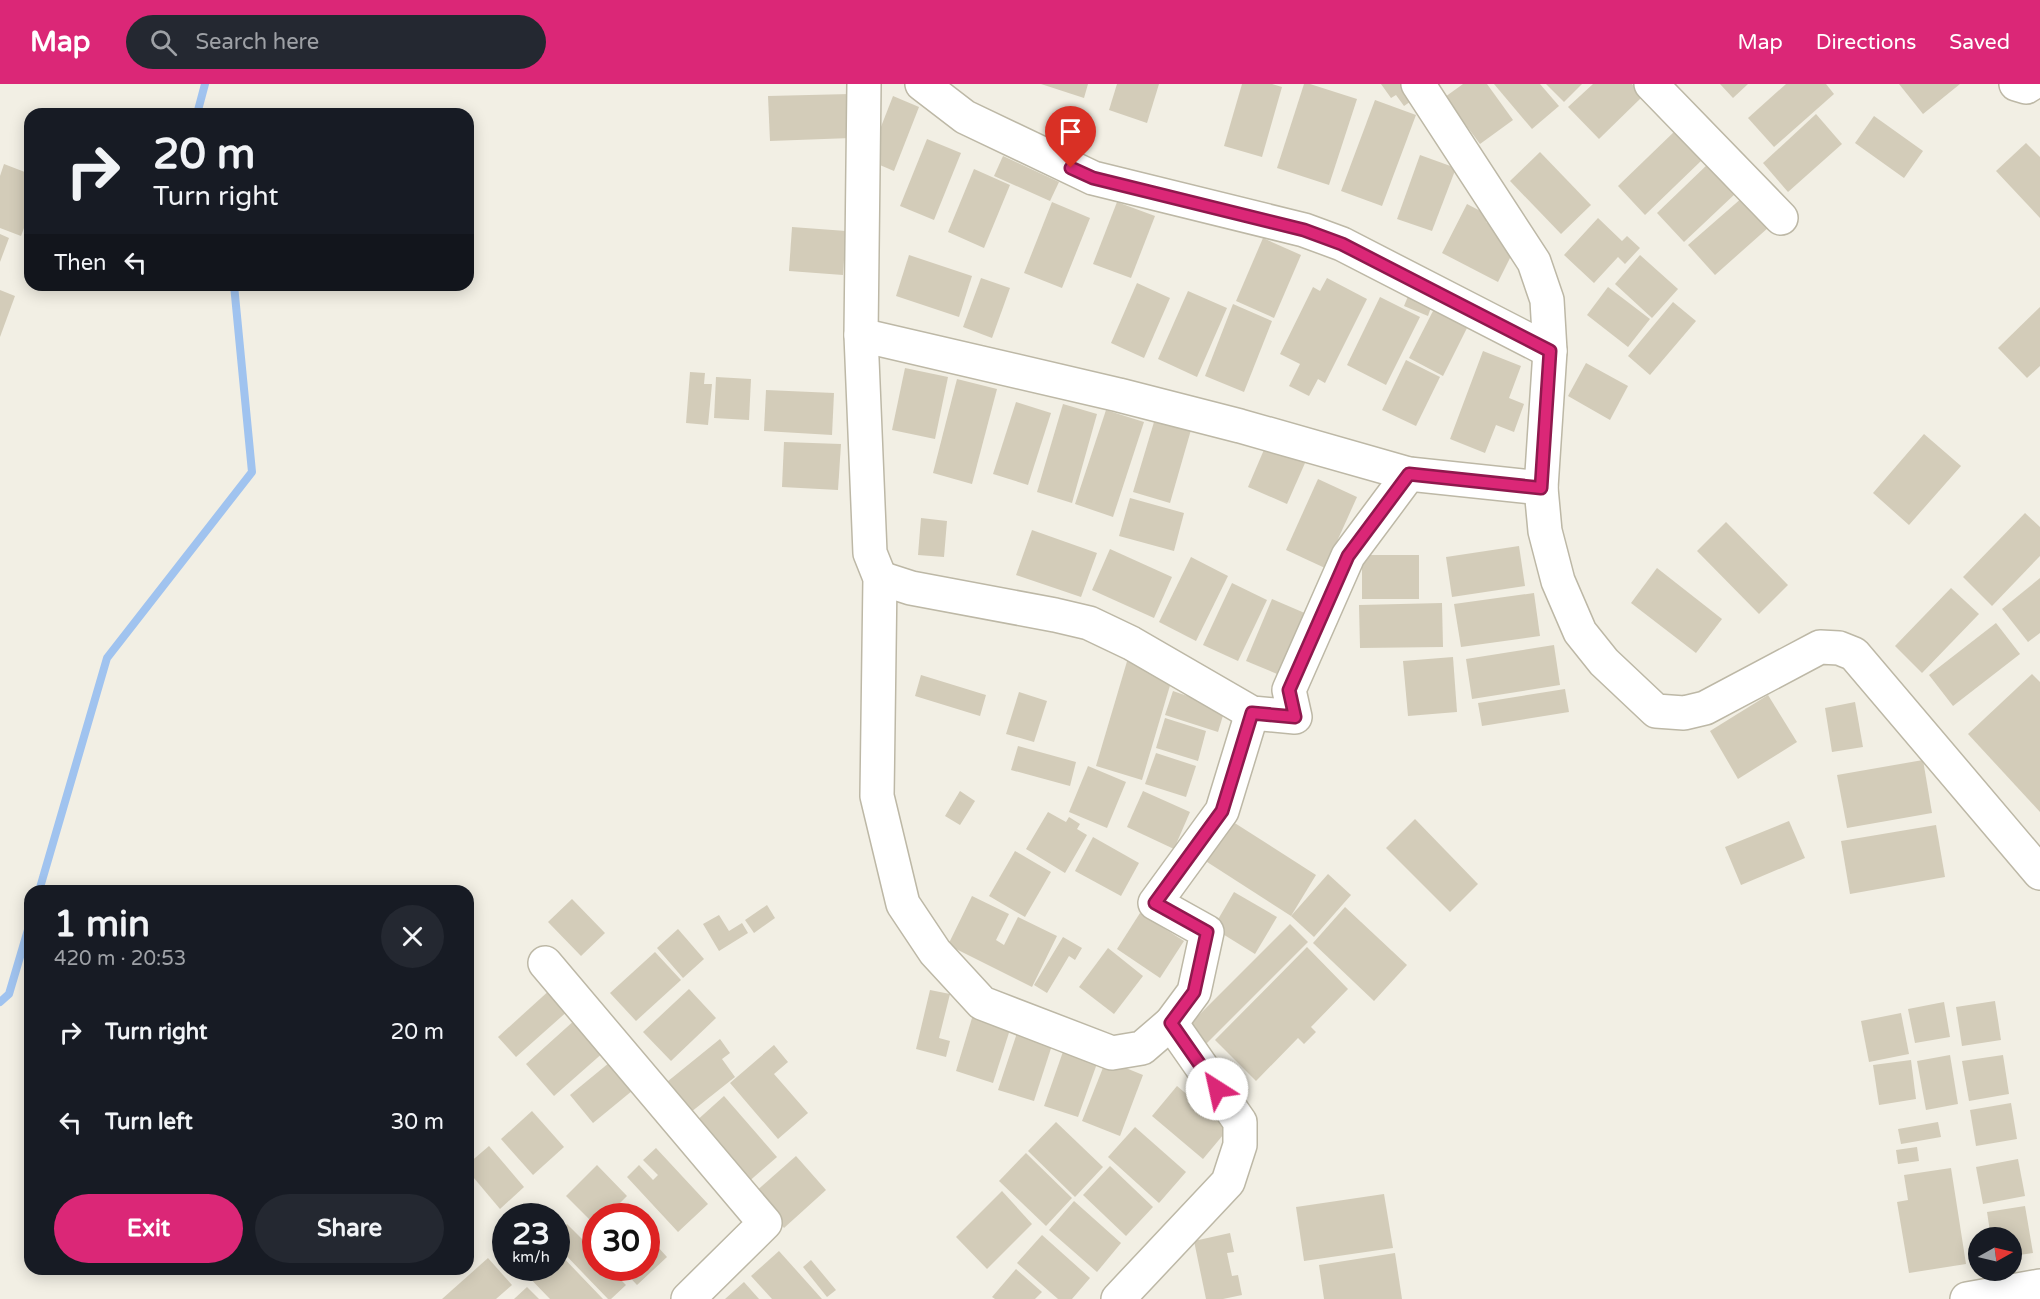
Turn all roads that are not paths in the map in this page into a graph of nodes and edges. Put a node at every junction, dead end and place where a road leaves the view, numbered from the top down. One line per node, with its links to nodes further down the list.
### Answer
1 (864, 84): 8 (street)
2 (922, 84): 9 (street)
3 (1418, 84): 9 (street)
4 (1651, 84): 7 (street)
5 (2016, 84): 6 (street)
6 (2031, 84)
7 (1780, 218)
8 (861, 335): 10 (street); 12 (street)
9 (1550, 351): 11 (street)
10 (1409, 474): 11 (street); 13 (street)
11 (1541, 488): 14 (street)
12 (880, 578): 13 (street); 16 (street)
13 (1252, 713): 16 (street)
14 (2040, 873)
15 (546, 963): 18 (street)
16 (1171, 1023): 19 (street)
17 (2040, 1286): 20 (street)
18 (688, 1299)
19 (1118, 1299)
20 (1967, 1299)

